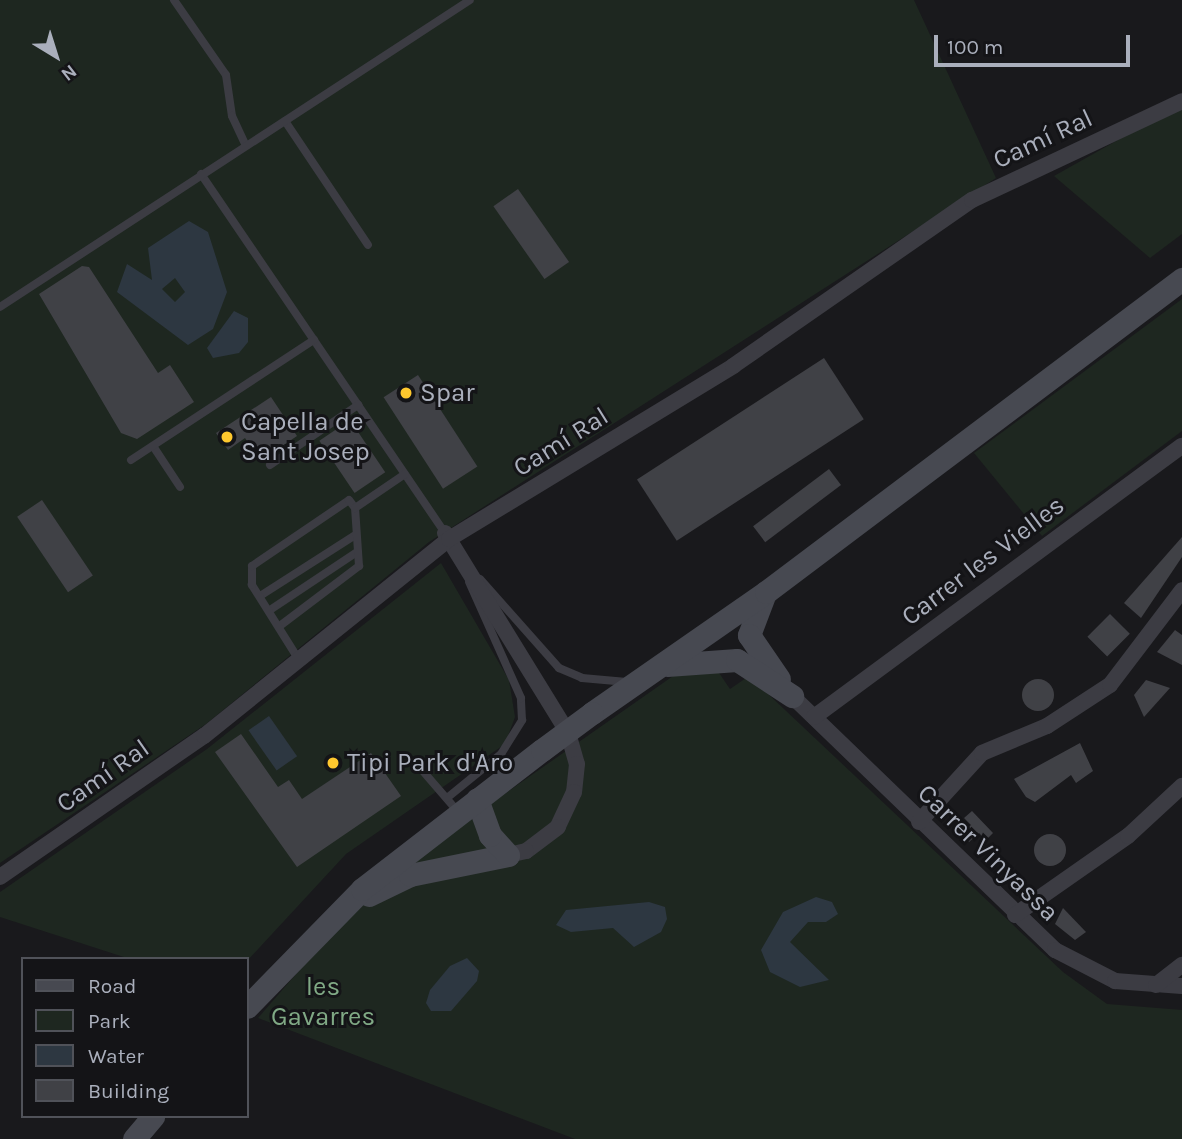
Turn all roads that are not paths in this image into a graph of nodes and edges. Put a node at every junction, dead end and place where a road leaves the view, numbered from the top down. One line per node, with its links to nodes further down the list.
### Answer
1 (174, 0): 5 (lane)
2 (470, 0): 4 (lane)
3 (1182, 101): 20 (street, Camí Ral)
4 (285, 121): 5 (lane); 7 (lane)
5 (246, 146): 6 (lane)
6 (201, 174): 9 (lane); 10 (lane)
7 (368, 245)
8 (1177, 288): 24 (street)
9 (0, 307)
10 (314, 340): 11 (lane); 12 (lane)
11 (358, 405): 15 (lane); 16 (lane)
12 (153, 446): 14 (lane); 17 (lane)
13 (1182, 446): 35 (street, Carrer les Vielles)
14 (131, 460)
15 (270, 465)
16 (405, 474): 18 (lane); 20 (lane)
17 (180, 487)
18 (355, 508): 19 (lane); 25 (lane)
19 (354, 536): 21 (lane); 25 (lane)
20 (447, 536): 22 (street); 30 (street, Camí Ral)
21 (357, 552): 26 (lane); 28 (lane)
22 (467, 568): 33 (lane); 38 (lane); 40 (street)
23 (1182, 590): 39 (street)
24 (766, 592): 27 (street); 29 (street)
25 (260, 596): 26 (lane)
26 (270, 610): 28 (lane)
27 (723, 623): 29 (street); 31 (street); 32 (street)
28 (281, 625): 30 (lane)
29 (750, 635): 34 (street)
30 (299, 660): 41 (street, Camí Ral)
31 (737, 660): 32 (street); 34 (street)
32 (660, 666): 33 (street)
33 (637, 682): 38 (street, bridge)
34 (792, 696): 35 (street, Carrer Vinyassa)
35 (814, 717): 39 (street, Carrer Vinyassa)
36 (415, 762): 38 (lane)
37 (1182, 786): 43 (street)
38 (461, 804): 40 (street); 42 (street)
39 (919, 822): 43 (street, Carrer Vinyassa)
40 (508, 855): 42 (street)
41 (0, 877)
42 (332, 915): 47 (street)
43 (1015, 915): 45 (street, Carrer Vinyassa)
44 (1182, 965): 45 (street)
45 (1156, 985): 46 (street, Carrer Vinyassa)
46 (1182, 986)
47 (248, 1006)
48 (151, 1118): 49 (street)
49 (134, 1139)

